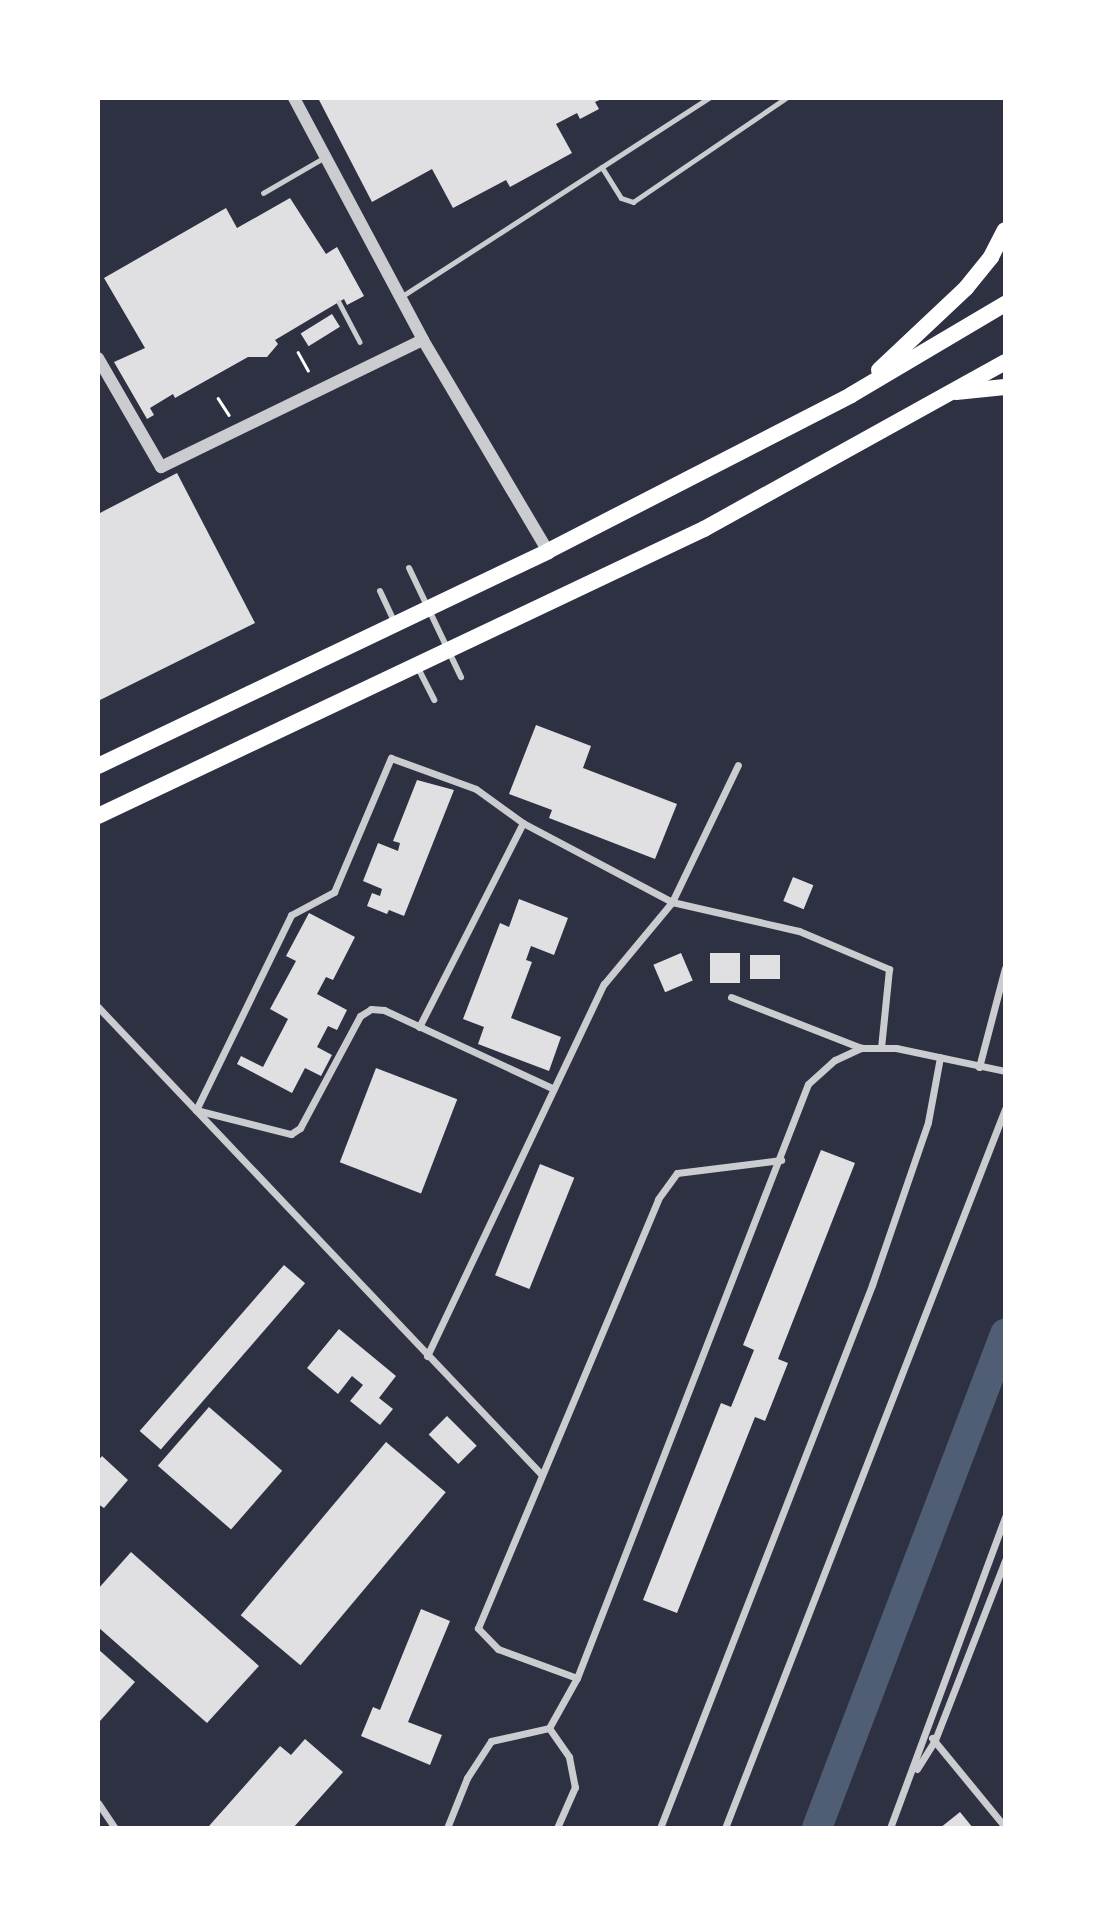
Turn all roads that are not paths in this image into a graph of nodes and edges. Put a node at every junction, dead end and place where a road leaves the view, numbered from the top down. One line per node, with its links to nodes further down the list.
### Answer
1 (294, 98): 4 (street)
2 (709, 98): 5 (lane)
3 (786, 98): 5 (lane)
4 (325, 157): 6 (lane); 8 (street)
5 (602, 167): 8 (lane)
6 (263, 193)
7 (1005, 230): 17 (highway)
8 (400, 298): 11 (street)
9 (339, 302): 12 (lane)
10 (1005, 304): 17 (highway)
11 (423, 340): 13 (street); 18 (street)
12 (360, 342)
13 (98, 358)
14 (1005, 362): 16 (highway)
15 (1005, 387): 16 (highway)
16 (951, 393): 22 (highway)
17 (851, 396): 18 (highway)
18 (548, 551): 21 (highway)
19 (410, 568): 23 (street)
20 (380, 591): 21 (street)
21 (395, 624): 25 (highway)
22 (416, 665): 24 (street); 27 (highway)
23 (461, 677)
24 (434, 700)
25 (98, 765)
26 (738, 765): 29 (street)
27 (98, 816)
28 (523, 823): 29 (street); 33 (street); 41 (street)
29 (672, 902): 35 (street); 39 (street)
30 (1005, 968): 37 (street)
31 (731, 997): 34 (street)
32 (98, 1007): 41 (street)
33 (419, 1027): 39 (street); 41 (street)
34 (861, 1048): 35 (street); 42 (street)
35 (881, 1048): 36 (street)
36 (940, 1057): 37 (street); 57 (street)
37 (979, 1067): 38 (street)
38 (1005, 1071)
39 (554, 1089): 43 (street)
40 (1005, 1109): 58 (street)
41 (196, 1110): 43 (street)
42 (781, 1160): 44 (street); 47 (street)
43 (428, 1356): 44 (street)
44 (542, 1475): 47 (street)
45 (1005, 1517): 49 (street)
46 (1005, 1560): 50 (street)
47 (577, 1678): 48 (street)
48 (549, 1728): 55 (street); 56 (street)
49 (925, 1733): 50 (street); 51 (street)
50 (935, 1740): 51 (street); 53 (street)
51 (911, 1779): 59 (street)
52 (98, 1803): 54 (street)
53 (1005, 1827)
54 (115, 1828)
55 (447, 1828)
56 (557, 1828)
57 (660, 1828)
58 (725, 1828)
59 (890, 1828)

